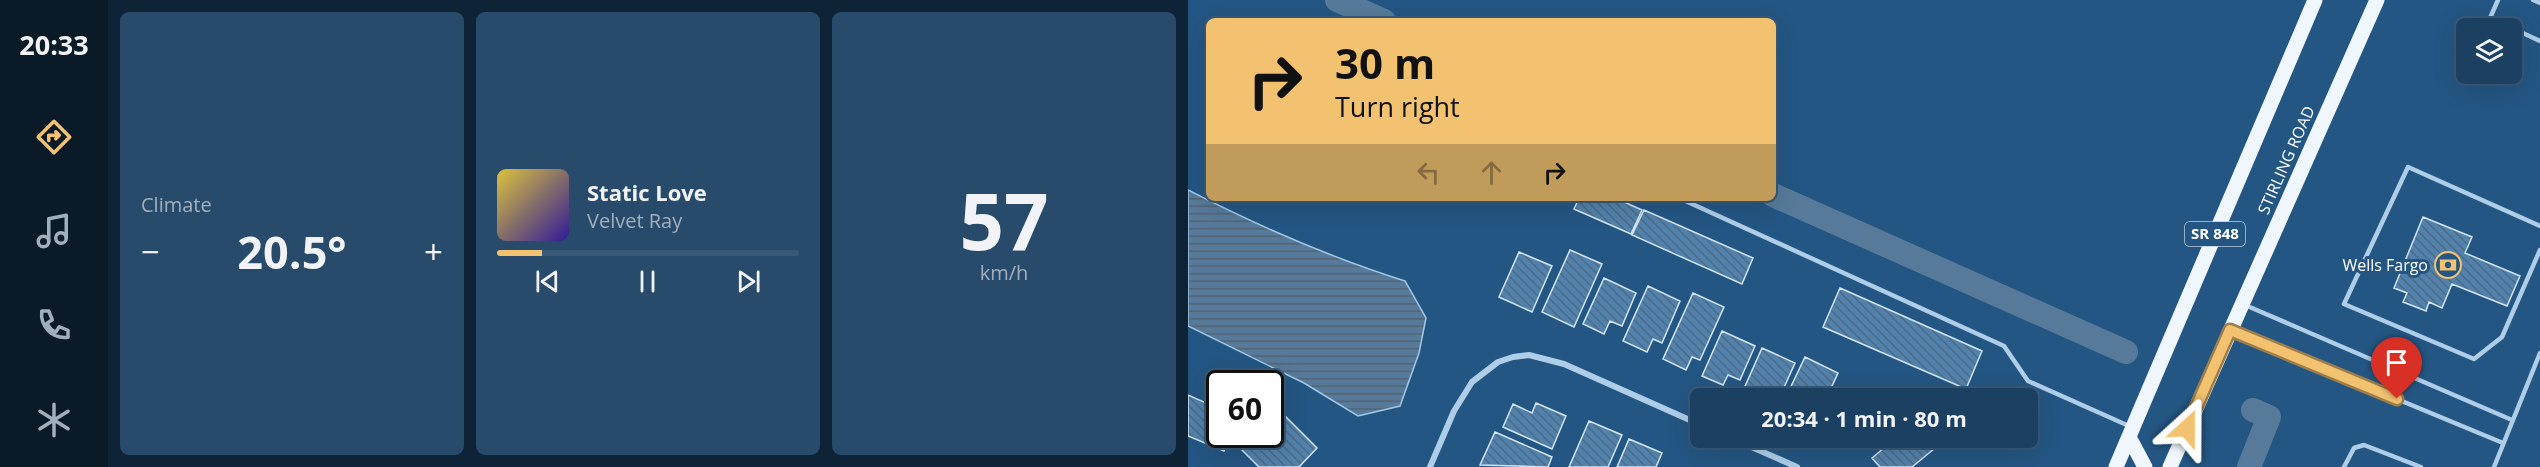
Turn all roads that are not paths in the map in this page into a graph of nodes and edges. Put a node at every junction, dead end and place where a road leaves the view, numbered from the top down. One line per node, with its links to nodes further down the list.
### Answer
1 (2315, 0): 15 (main road, SR 848)
2 (2377, 0): 10 (main road, STIRLING ROAD / SR 848)
3 (2498, 0): 6 (lane)
4 (2533, 0): 5 (lane)
5 (2540, 3)
6 (2540, 41)
7 (1686, 201): 15 (lane)
8 (2540, 226): 9 (lane)
9 (2540, 250)
10 (2242, 304): 11 (main road, STIRLING ROAD / SR 848); 14 (lane)
11 (2230, 330): 16 (lane); 22 (main road, STIRLING ROAD / SR 848)
12 (2540, 353): 14 (lane)
13 (1690, 420): 18 (street)
14 (2512, 420): 16 (lane)
15 (2131, 432): 20 (main road, SR 848); 21 (main road)
16 (2503, 443): 25 (lane)
17 (1754, 448): 19 (street)
18 (1430, 467)
19 (1797, 467)
20 (2116, 467)
21 (2145, 467)
22 (2170, 467)
23 (2344, 467): 24 (lane)
24 (2421, 467)
25 (2494, 467)

